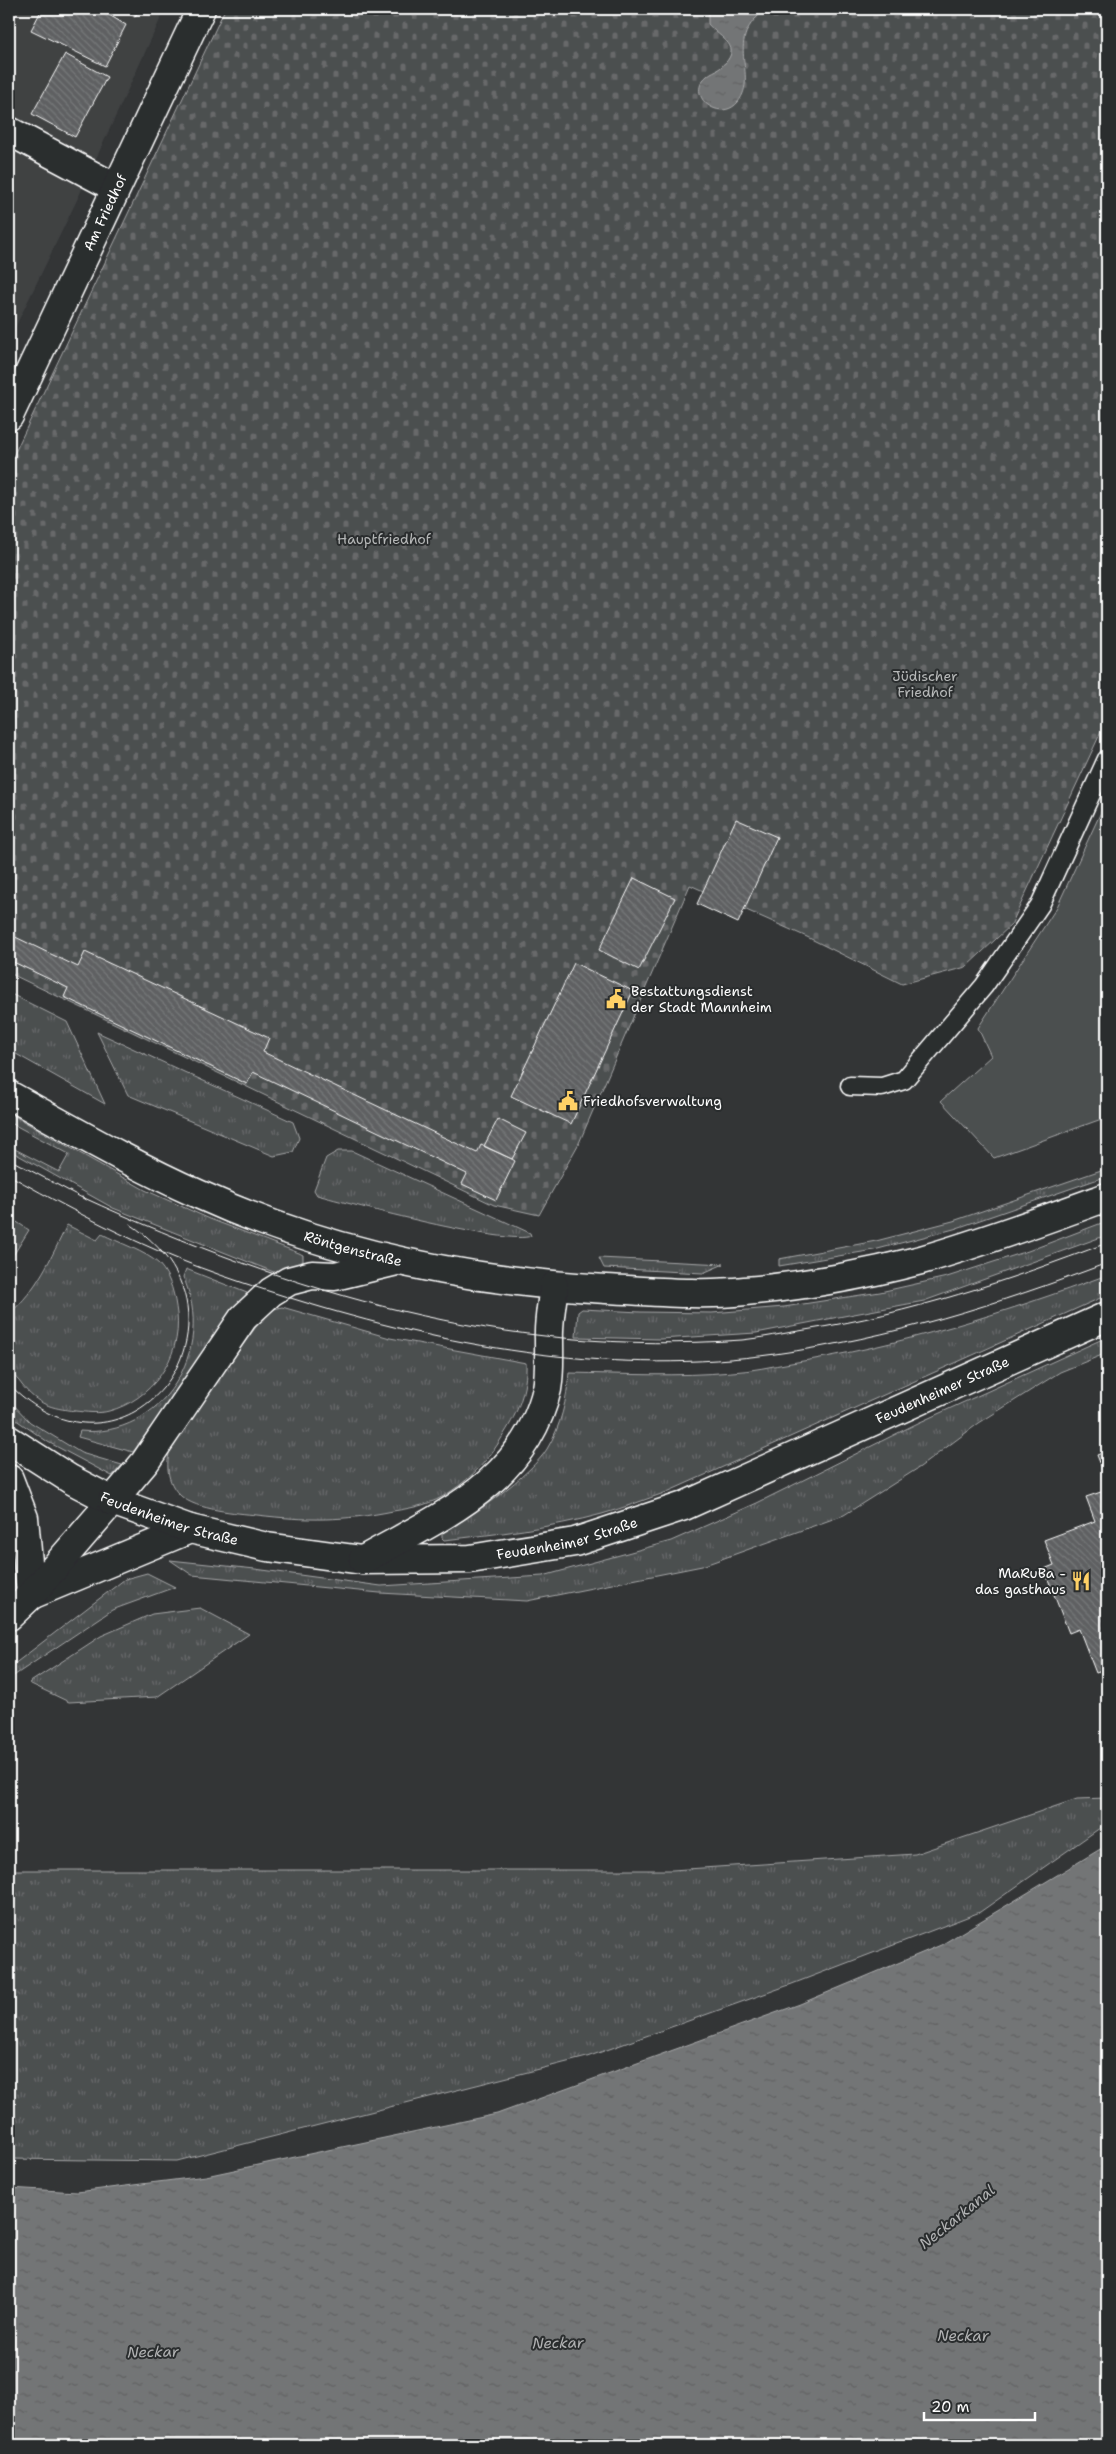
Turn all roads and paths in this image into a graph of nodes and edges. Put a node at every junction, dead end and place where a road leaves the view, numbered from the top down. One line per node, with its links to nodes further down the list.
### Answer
1 (201, 9): 3 (main road, Am Friedhof)
2 (9, 132): 3 (main road)
3 (116, 188): 4 (main road, Am Friedhof)
4 (9, 416)
5 (1107, 759): 6 (lane)
6 (850, 1086)
7 (9, 1095): 9 (main road, Röntgenstraße)
8 (1107, 1197): 10 (main road, Röntgenstraße)
9 (397, 1262): 10 (main road, Röntgenstraße); 14 (main road)
10 (554, 1286): 16 (main road)
11 (1107, 1316): 16 (main road, Feudenheimer Straße)
12 (9, 1440): 14 (main road, Feudenheimer Straße)
13 (9, 1479): 17 (main road)
14 (112, 1501): 15 (main road, Feudenheimer Straße); 17 (main road)
15 (190, 1529): 16 (main road, Feudenheimer Straße); 17 (main road)
16 (362, 1560)
17 (31, 1595): 18 (main road)
18 (9, 1616)

